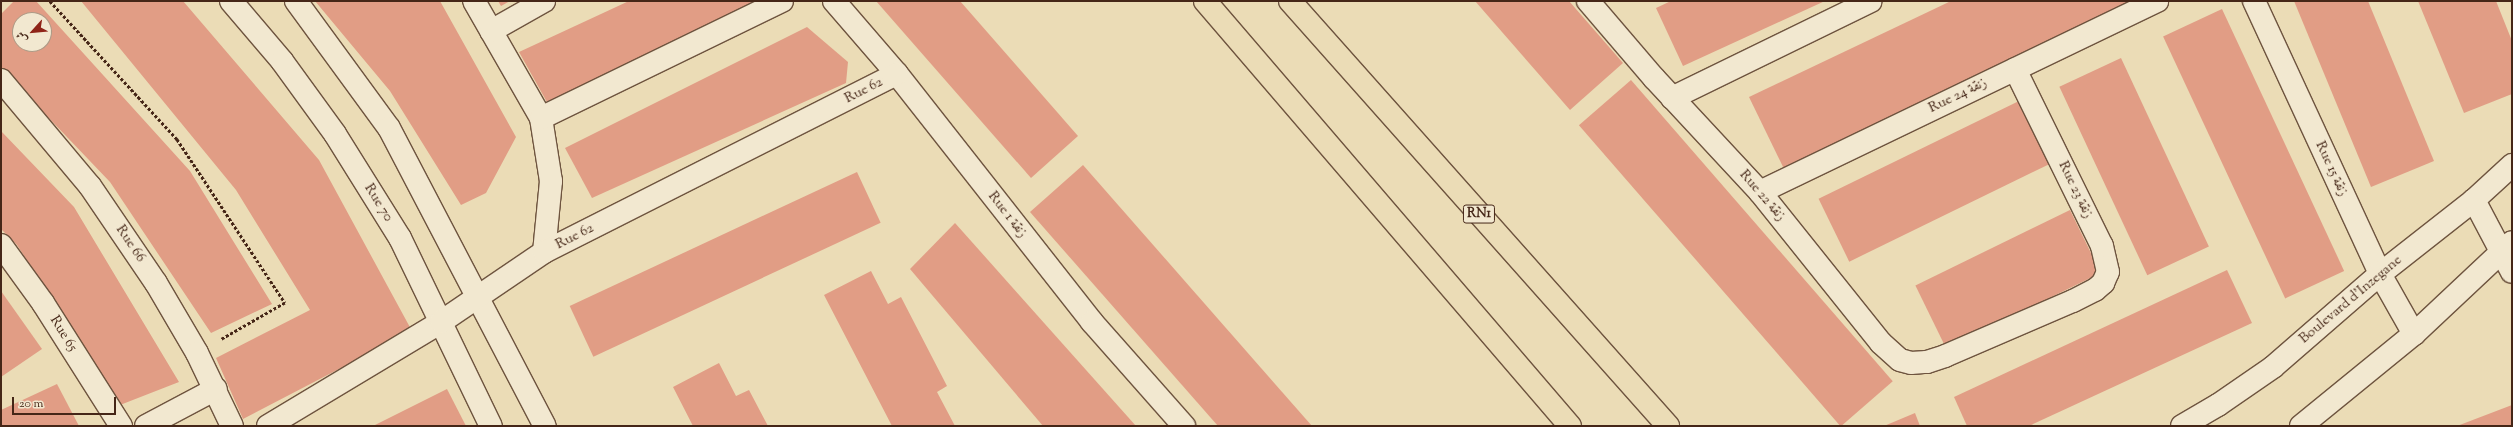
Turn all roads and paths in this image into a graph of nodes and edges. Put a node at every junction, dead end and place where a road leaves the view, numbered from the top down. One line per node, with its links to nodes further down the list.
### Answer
1 (50, 1): 31 (path)
2 (231, 1): 29 (street, Rue 70)
3 (296, 1): 28 (street)
4 (474, 1): 14 (street)
5 (544, 1): 14 (street)
6 (782, 1): 19 (street)
7 (834, 1): 16 (street, Rue 1 زنقة)
8 (1205, 1): 41 (highway)
9 (1290, 1): 42 (highway, RN1)
10 (1588, 1): 18 (street, Rue 22 زنقة)
11 (1871, 1): 18 (street)
12 (2157, 1): 15 (street, Rue 24 زنقة)
13 (2254, 1): 27 (street, Rue 15 زنقة)
14 (491, 31): 19 (street)
15 (2015, 69): 21 (street, Rue 24 زنقة); 32 (street, Rue 23 زنقة)
16 (897, 74): 25 (street, Rue 62); 40 (street, Rue 1 زنقة)
17 (1, 80): 31 (street, Rue 66)
18 (1672, 98): 21 (street, Rue 22 زنقة)
19 (540, 118): 25 (street)
20 (2512, 165): 22 (street, Boulevard d'Inzegane)
21 (1760, 192): 32 (street, Rue 22 زنقة)
22 (2474, 200): 24 (street); 27 (street, Boulevard d'Inzegane)
23 (1, 245): 34 (street, Rue 65)
24 (2507, 247): 26 (street); 30 (street)
25 (544, 252): 28 (street, Rue 62)
26 (2512, 272)
27 (2380, 274): 30 (street, Rue 15 زنقة); 43 (street, Boulevard d'Inzegane)
28 (479, 297): 29 (street, Rue 62); 39 (street)
29 (441, 322): 37 (street, Rue 62); 38 (street, Rue 70)
30 (2414, 334): 44 (street)
31 (198, 353): 33 (street, Rue 66)
32 (1945, 356)
33 (216, 389): 35 (street); 36 (street, Rue 66)
34 (121, 426)
35 (146, 426)
36 (232, 426)
37 (268, 426)
38 (491, 426)
39 (544, 426)
40 (1184, 426)
41 (1570, 426)
42 (1668, 426)
43 (2182, 426)
44 (2301, 426)

